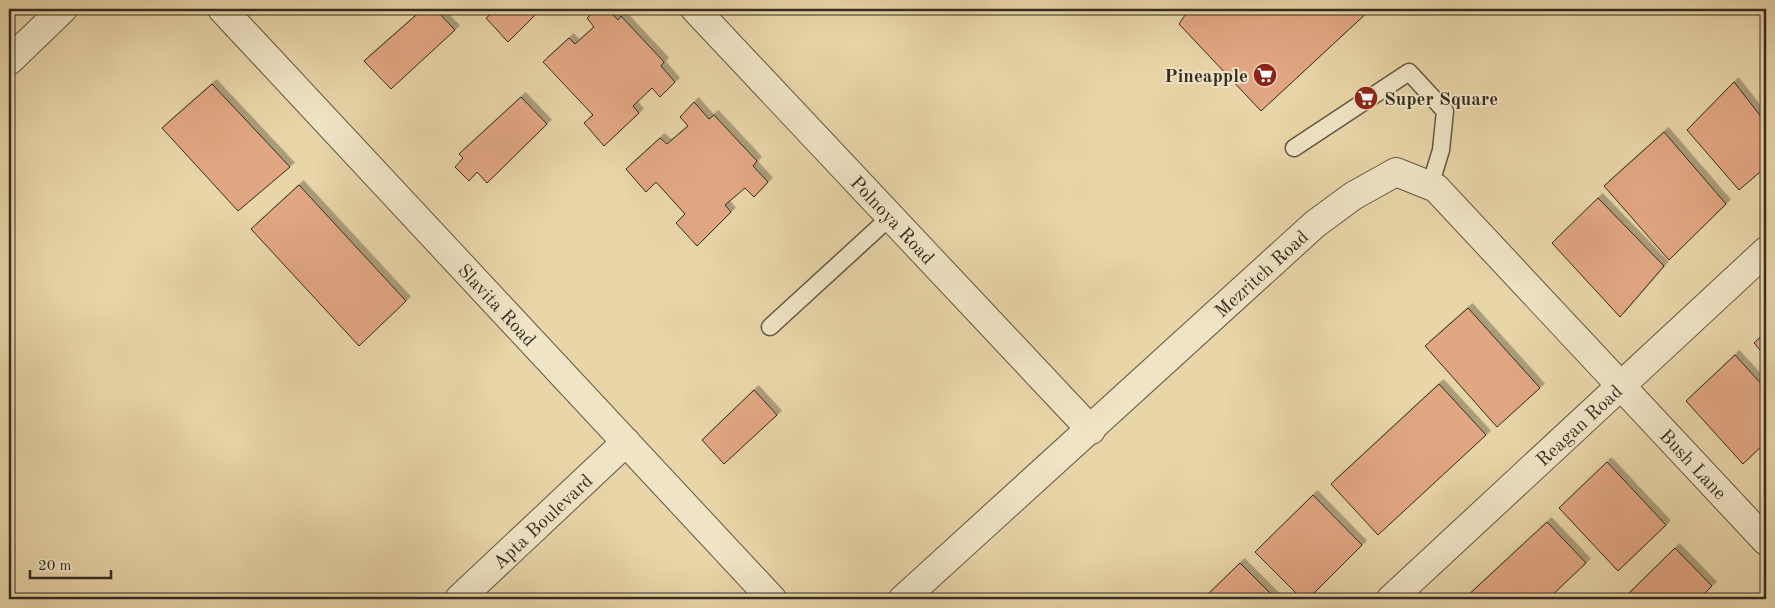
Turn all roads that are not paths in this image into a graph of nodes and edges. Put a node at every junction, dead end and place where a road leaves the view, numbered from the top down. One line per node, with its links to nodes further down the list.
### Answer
1 (222, 9): 12 (street, Slavita Road)
2 (695, 9): 7 (street, Polnoya Road)
3 (61, 12): 4 (street)
4 (9, 61)
5 (1294, 148): 6 (lane)
6 (1430, 186): 10 (street, Mezritch Road); 11 (street, Mezritch Road)
7 (890, 218): 9 (lane); 11 (street, Polnoya Road)
8 (1766, 251): 10 (street, Reagan Road)
9 (770, 327)
10 (1621, 386): 13 (street, Bush Lane); 17 (street, Reagan Road)
11 (1091, 430): 16 (street, Mezritch Road)
12 (626, 442): 14 (street, Apta Boulevard); 15 (street, Slavita Road)
13 (1766, 541)
14 (459, 599)
15 (772, 599)
16 (903, 599)
17 (1391, 599)

